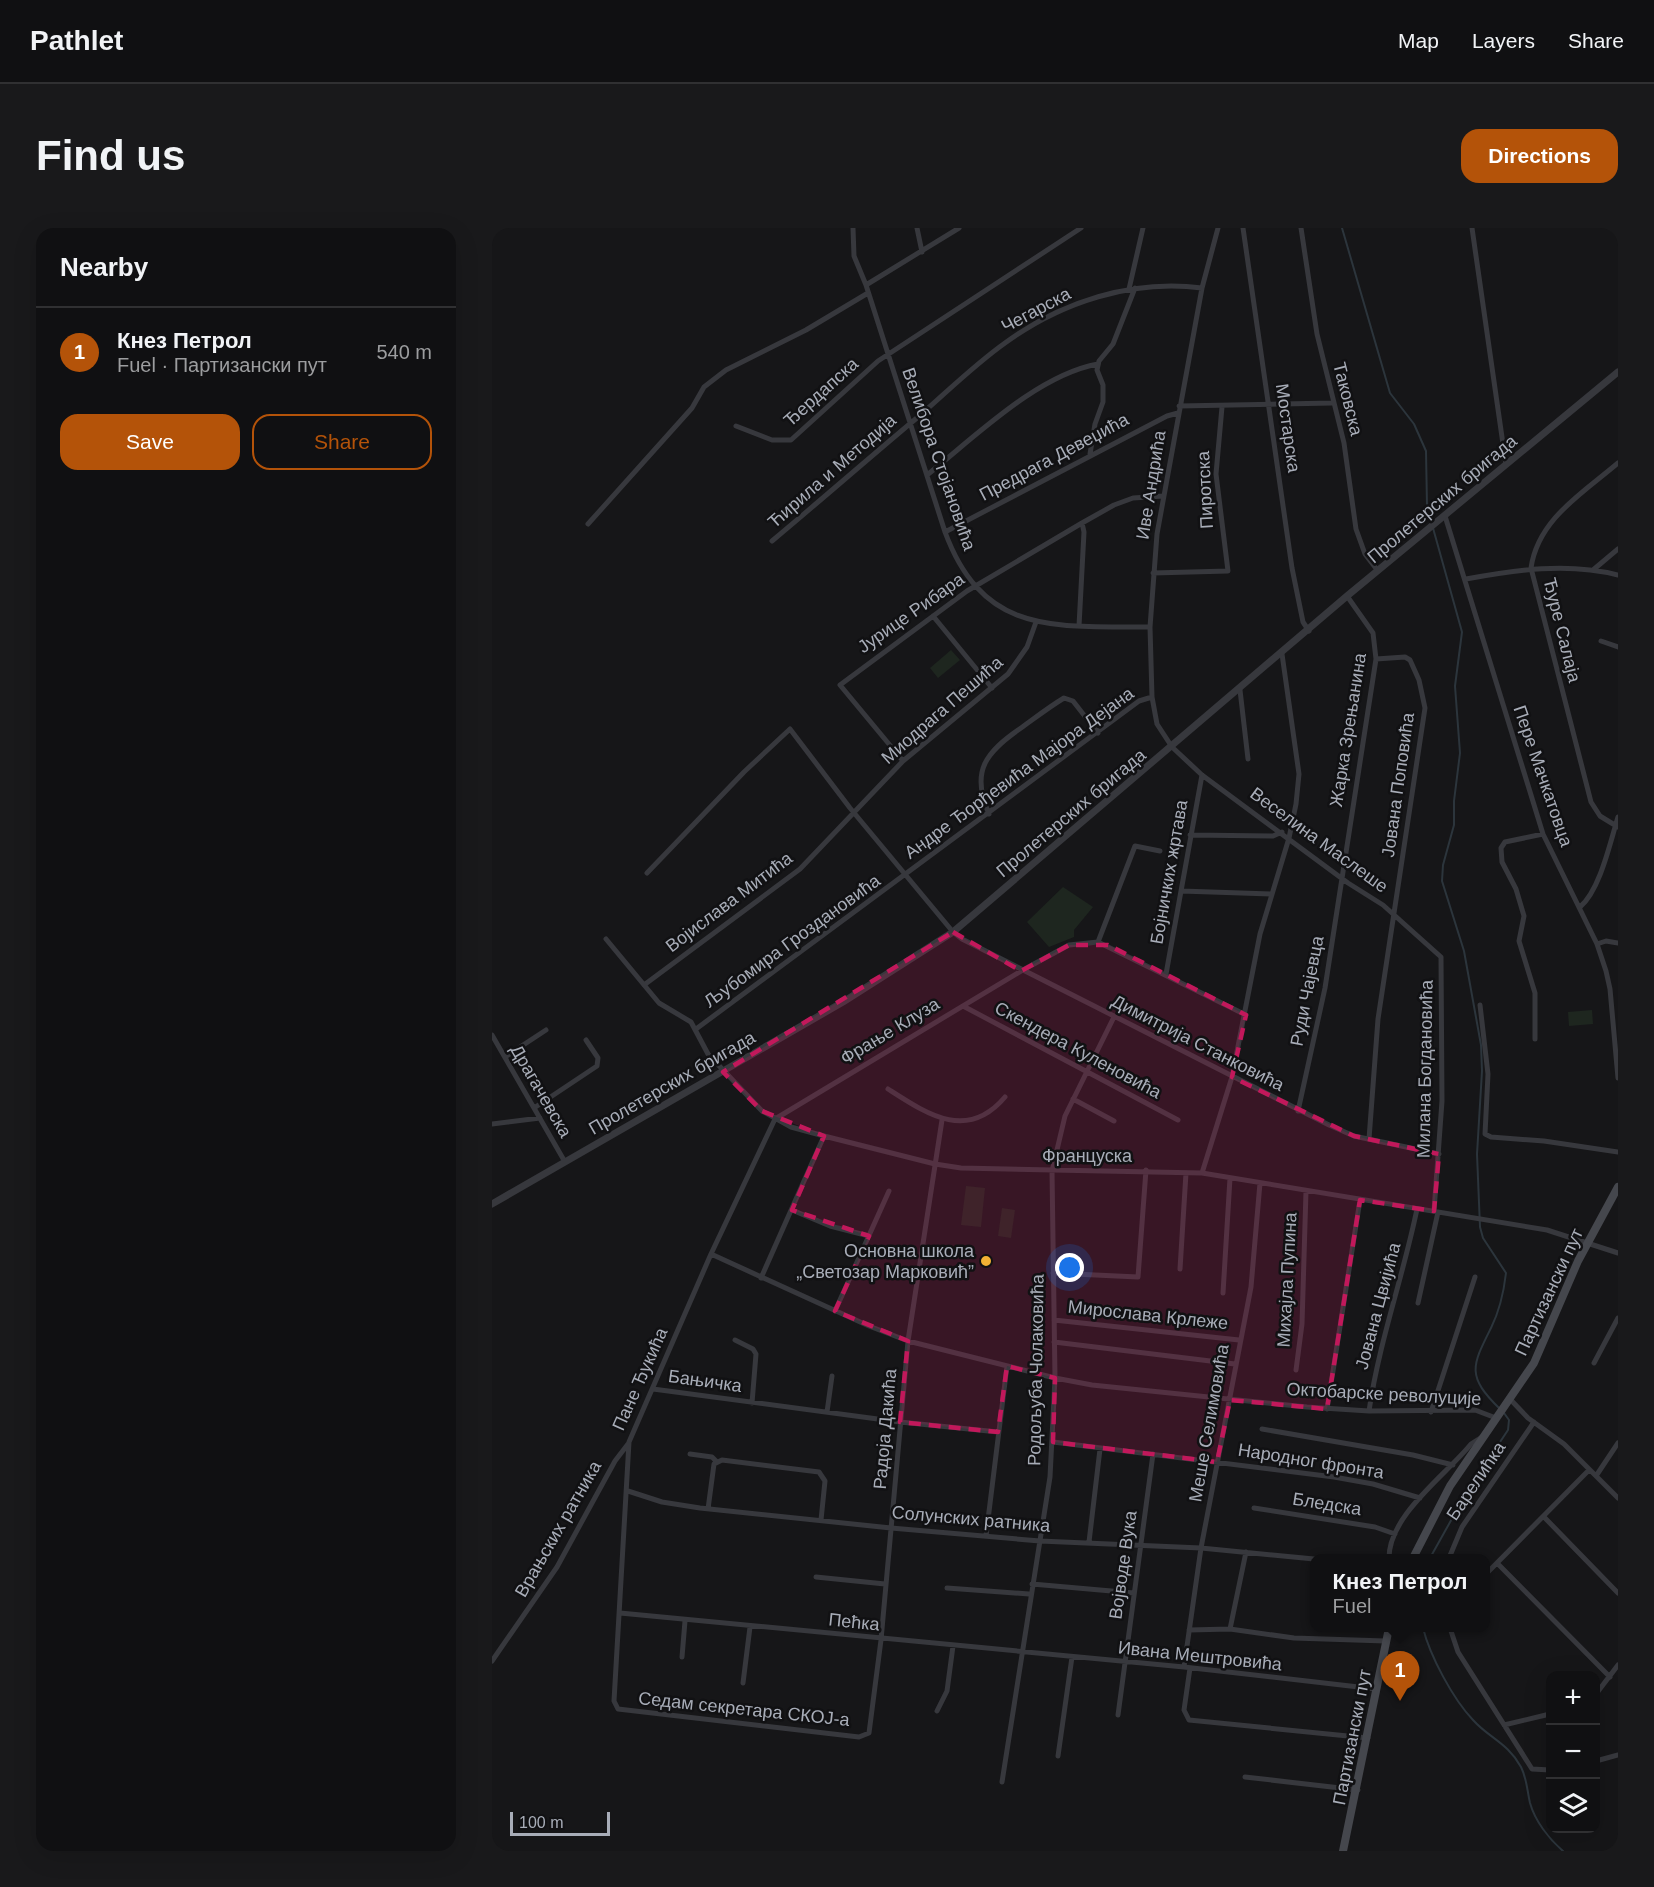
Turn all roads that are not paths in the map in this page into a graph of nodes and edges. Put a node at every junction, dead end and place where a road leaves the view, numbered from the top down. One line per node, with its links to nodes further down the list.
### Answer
1 (853, 228): 11 (street, Велибора Стојановића)
2 (917, 228): 10 (street)
3 (959, 228): 10 (street)
4 (1081, 228): 15 (street, Ђердапска)
5 (1143, 228): 12 (street)
6 (1218, 228): 13 (street, Иве Андрића)
7 (1243, 228): 19 (street, Мостарска)
8 (1301, 228): 18 (street, Таковска)
9 (1472, 228): 26 (street)
10 (922, 252): 11 (street)
11 (866, 285): 14 (street, Велибора Стојановића)
12 (1132, 288): 13 (street, Чегарска); 16 (street); 22 (street, Чегарска)
13 (1202, 288): 21 (street, Иве Андрића)
14 (868, 293): 15 (street, Велибора Стојановића); 31 (street)
15 (888, 354): 22 (street, Велибора Стојановића); 23 (street, Ђердапска)
16 (1098, 364): 24 (street); 27 (street)
17 (1618, 372): 26 (street, Пролетерских бригада)
18 (1332, 403): 19 (street); 37 (street, Таковска)
19 (1270, 404): 20 (street); 47 (street, Мостарска)
20 (1222, 407): 21 (street); 38 (street, Пиротска)
21 (1179, 410): 24 (street, Предрага Девеџића); 28 (street, Иве Андрића)
22 (910, 423): 27 (street, Велибора Стојановића); 33 (street, Ћирила и Методија)
23 (736, 426)
24 (1090, 454): 32 (street, Предрага Девеџића)
25 (1618, 463): 35 (street, Ђуре Салаја)
26 (1506, 465): 29 (street, Пролетерских бригада)
27 (927, 475): 32 (street, Велибора Стојановића)
28 (1163, 496): 30 (street, Јурице Рибара); 38 (street, Иве Андрића)
29 (1443, 518): 37 (street, Пролетерских бригада); 40 (street, Пере Мачкатовца)
30 (1082, 523): 41 (street, Јурице Рибара); 45 (street)
31 (588, 524)
32 (945, 532): 41 (street, Велибора Стојановића)
33 (772, 541)
34 (1618, 549): 36 (street)
35 (1531, 568): 36 (street); 40 (street); 63 (street, Ђуре Салаја)
36 (1593, 570): 39 (street)
37 (1378, 571): 42 (street, Пролетерских бригада)
38 (1152, 573): 46 (street, Иве Андрића)
39 (1618, 575)
40 (1466, 579): 65 (street, Пере Мачкатовца)
41 (975, 586): 43 (street, Јурице Рибара); 44 (street, Велибора Стојановића)
42 (1347, 596): 47 (street, Пролетерских бригада); 51 (street, Жарка Зрењанина)
43 (933, 616): 52 (street); 58 (street, Јурице Рибара)
44 (1036, 622): 45 (street, Велибора Стојановића); 52 (street, Миодрага Пешића)
45 (1079, 626): 46 (street, Велибора Стојановића)
46 (1150, 627): 54 (street, Иве Андрића)
47 (1309, 631): 50 (street, Пролетерских бригада)
48 (1601, 642): 49 (street)
49 (1618, 647)
50 (1282, 654): 53 (street, Пролетерских бригада); 67 (street)
51 (1376, 659): 71 (street, Жарка Зрењанина); 75 (street, Јована Поповића)
52 (992, 688): 58 (street, Миодрага Пешића)
53 (1240, 690): 56 (street, Пролетерских бригада); 57 (street)
54 (1152, 697): 55 (street, Андре Ђорђевића Мајора Дејана); 56 (street, Иве Андрића)
55 (1098, 733): 61 (street, Андре Ђорђевића Мајора Дејана); 61 (street)
56 (1172, 747): 59 (street, Веселина Маслеше); 76 (street, Пролетерских бригада)
57 (1248, 759)
58 (903, 761): 60 (street, Миодрага Пешића)
59 (1202, 775): 64 (street, Веселина Маслеше); 66 (street, Бојничких жртава)
60 (854, 813): 69 (street, Димитрија Станковића); 70 (street, Димитрија Станковића); 84 (street, Војислава Митића)
61 (989, 814): 70 (street, Андре Ђорђевића Мајора Дејана)
62 (1618, 817): 63 (street)
63 (1617, 827): 74 (street)
64 (1282, 832): 66 (street); 67 (street, Веселина Маслеше)
65 (1543, 834): 74 (street, Пере Мачкатовца); 92 (street)
66 (1190, 836): 72 (street, Бојничких жртава)
67 (1289, 838): 71 (street, Веселина Маслеше); 73 (street)
68 (1160, 851): 78 (street)
69 (647, 873)
70 (905, 876): 76 (street, Димитрија Станковића); 89 (street, Љубомира Гроздановића)
71 (1340, 877): 75 (street, Веселина Маслеше); 103 (street, Руди Чајевца)
72 (1181, 891): 73 (street); 83 (street, Бојничких жртава)
73 (1271, 894): 87 (street)
74 (1580, 907): 80 (street, Пере Мачкатовца)
75 (1394, 915): 81 (street, Веселина Маслеше); 111 (street)
76 (953, 932): 82 (street, Димитрија Станковића); 95 (street, Пролетерских бригада)
77 (606, 939): 84 (street)
78 (1098, 942): 82 (street, Фрање Клуза); 83 (street)
79 (1618, 943): 80 (street)
80 (1597, 944): 98 (street, Пере Мачкатовца)
81 (1443, 963): 113 (street, Милана Богдановића)
82 (1021, 971): 86 (street, Фрање Клуза); 88 (street, Димитрија Станковића)
83 (1166, 974): 87 (street)
84 (644, 985): 89 (street)
85 (1480, 1005): 112 (street)
86 (963, 1006): 96 (street, Скендера Куленовића); 105 (street, Фрање Клуза)
87 (1246, 1015): 97 (street)
88 (1114, 1017): 96 (street, Родољуба Чолаковића); 97 (street, Димитрија Станковића)
89 (696, 1029): 95 (street, Француска)
90 (546, 1030): 94 (street)
91 (492, 1035): 94 (street, Драгачевска)
92 (1535, 1039)
93 (586, 1040): 102 (street)
94 (505, 1058): 102 (street, Драгачевска)
95 (723, 1072): 105 (street, Француска); 114 (street, Пролетерских бригада)
96 (1086, 1073): 101 (street, Родољуба Чолаковића); 107 (street, Скендера Куленовића)
97 (1232, 1077): 103 (street, Димитрија Станковића); 119 (street)
98 (1618, 1078)
99 (888, 1089): 106 (street)
100 (1005, 1097): 106 (street)
101 (1073, 1099): 108 (street); 117 (street, Родољуба Чолаковића)
102 (534, 1108): 104 (street, Драгачевска)
103 (1298, 1111): 111 (street, Димитрија Станковића)
104 (540, 1118): 109 (street); 114 (street, Драгачевска)
105 (775, 1119): 110 (street, Француска); 133 (street, Пане Ђукића)
106 (942, 1120): 115 (street, Радоја Дакића)
107 (1178, 1120)
108 (1114, 1121)
109 (492, 1124)
110 (824, 1136): 115 (street, Француска); 128 (street)
111 (1369, 1139): 113 (street, Димитрија Станковића)
112 (1618, 1152)
113 (1439, 1154): 129 (street, Милана Богдановића)
114 (565, 1162): 126 (street, Пролетерских бригада)
115 (935, 1164): 117 (street, Француска); 145 (street, Радоја Дакића)
116 (1146, 1170): 117 (street, Француска); 118 (street, Француска); 135 (street)
117 (1052, 1171): 135 (street, Родољуба Чолаковића)
118 (1186, 1173): 119 (street, Француска); 134 (street)
119 (1202, 1173): 120 (street, Француска)
120 (1230, 1178): 121 (street, Француска); 138 (street)
121 (1260, 1183): 124 (street, Француска); 144 (street, Меше Селимовића)
122 (1618, 1187): 131 (main road, Партизански пут)
123 (889, 1191): 130 (street)
124 (1306, 1191): 125 (street, Француска); 150 (street, Михајла Пупина)
125 (1360, 1200): 127 (street, Француска); 157 (street)
126 (492, 1204)
127 (1417, 1209): 129 (street, Француска); 158 (street, Јована Цвијића)
128 (792, 1210): 130 (street); 137 (street)
129 (1436, 1212): 131 (street, Француска); 139 (street, Јована Цвијића)
130 (869, 1236): 140 (street)
131 (1587, 1242): 132 (street); 154 (main road, Партизански пут)
132 (1618, 1253)
133 (711, 1254): 137 (street); 153 (street, Пане Ђукића)
134 (1180, 1269)
135 (1053, 1273): 142 (street, Родољуба Чолаковића)
136 (1475, 1277): 160 (street)
137 (761, 1278): 140 (street)
138 (1222, 1293)
139 (1418, 1303)
140 (835, 1311): 145 (street)
141 (1618, 1318): 148 (street)
142 (1054, 1320): 144 (street, Мирослава Крлеже); 146 (street, Родољуба Чолаковића)
143 (735, 1340): 156 (street, Бањичка)
144 (1239, 1340): 147 (street, Меше Селимовића)
145 (908, 1341): 149 (street, Октобарске револуције); 162 (street, Радоја Дакића)
146 (1054, 1342): 147 (street); 152 (street, Родољуба Чолаковића)
147 (1235, 1364): 155 (street, Меше Селимовића)
148 (1594, 1364)
149 (1007, 1366): 152 (street, Октобарске револуције); 165 (street)
150 (1296, 1370)
151 (832, 1376): 159 (street)
152 (1055, 1378): 155 (street, Октобарске револуције); 168 (street, Родољуба Чолаковића)
153 (653, 1389): 156 (street, Бањичка); 167 (street, Пане Ђукића)
154 (1509, 1399): 161 (main road, Партизански пут); 163 (street)
155 (1230, 1400): 157 (street, Октобарске револуције); 176 (street, Меше Селимовића)
156 (753, 1403): 159 (street, Бањичка)
157 (1326, 1409): 158 (street, Октобарске револуције)
158 (1369, 1411): 160 (street, Октобарске револуције)
159 (827, 1412): 162 (street, Бањичка)
160 (1431, 1412): 161 (street, Октобарске револуције)
161 (1498, 1415): 166 (main road, Партизански пут)
162 (900, 1422): 165 (street, Бањичка); 187 (street, Радоја Дакића)
163 (1534, 1422): 178 (street); 197 (street, Барелићка)
164 (1262, 1428): 177 (street)
165 (998, 1432): 189 (street)
166 (1484, 1436): 177 (street, Партизански пут); 196 (main road, Партизански пут)
167 (629, 1442): 173 (street, Врањских ратника); 175 (street, Пане Ђукића)
168 (1053, 1442): 170 (street, Народног фронта); 190 (street, Родољуба Чолаковића)
169 (1618, 1443): 179 (street)
170 (1100, 1449): 172 (street, Народног фронта); 191 (street)
171 (690, 1454): 174 (street)
172 (1154, 1454): 176 (street, Народног фронта); 192 (street, Војводе Вука)
173 (618, 1456): 175 (street); 221 (street, Врањских ратника)
174 (716, 1461): 184 (street); 186 (street)
175 (629, 1462): 180 (street, Пане Ђукића)
176 (1217, 1462): 181 (street, Народног фронта); 193 (street, Меше Селимовића)
177 (1454, 1465): 181 (street, Партизански пут)
178 (1589, 1470): 179 (street); 185 (street)
179 (1596, 1476): 182 (street)
180 (628, 1491): 184 (street, Солунских ратника); 208 (street, Пане Ђукића)
181 (1420, 1498): 188 (street, Партизански пут)
182 (1618, 1498)
183 (1254, 1508): 188 (street, Бледска)
184 (708, 1509): 186 (street, Солунских ратника)
185 (1544, 1517): 199 (street); 206 (street)
186 (821, 1520): 187 (street, Солунских ратника)
187 (891, 1528): 189 (street, Солунских ратника); 202 (street, Радоја Дакића)
188 (1395, 1534): 195 (street, Партизански пут)
189 (986, 1536): 190 (street, Солунских ратника)
190 (1040, 1541): 191 (street, Солунских ратника); 203 (street, Родољуба Чолаковића)
191 (1089, 1542): 192 (street, Солунских ратника)
192 (1140, 1545): 193 (street, Солунских ратника); 205 (street, Војводе Вука)
193 (1201, 1548): 194 (street, Солунских ратника); 212 (street, Меше Селимовића)
194 (1246, 1552): 198 (street, Солунских ратника); 211 (street)
195 (1390, 1554)
196 (1415, 1554)
197 (1451, 1554)
198 (1310, 1559)
199 (1497, 1563): 200 (street); 225 (street)
200 (1490, 1569)
201 (816, 1577): 202 (street)
202 (885, 1584): 215 (street, Радоја Дакића)
203 (1032, 1584): 205 (street); 207 (street, Родољуба Чолаковића)
204 (947, 1588): 207 (street)
205 (1134, 1593): 222 (street, Војводе Вука)
206 (1618, 1593)
207 (1029, 1594): 218 (street, Родољуба Чолаковића)
208 (620, 1613): 209 (street, Пећка); 229 (street, Пане Ђукића)
209 (686, 1621): 210 (street, Пећка); 219 (street)
210 (750, 1627): 215 (street, Пећка); 226 (street)
211 (1230, 1629): 212 (street); 216 (street)
212 (1189, 1630): 224 (street, Меше Селимовића)
213 (1388, 1632): 216 (main road, Партизански пут)
214 (1451, 1632): 233 (street)
215 (881, 1640): 217 (street, Пећка); 234 (street, Радоја Дакића)
216 (1385, 1641): 227 (main road, Партизански пут)
217 (953, 1646): 218 (street, Пећка); 230 (street)
218 (1020, 1653): 220 (street, Ивана Мештровића); 241 (street, Родољуба Чолаковића)
219 (682, 1657)
220 (1072, 1657): 222 (street, Ивана Мештровића); 237 (street)
221 (492, 1661)
222 (1125, 1663): 224 (street, Ивана Мештровића); 232 (street, Војводе Вука)
223 (1618, 1665): 225 (street)
224 (1187, 1668): 227 (street, Ивана Мештровића); 235 (street, Меше Селимовића)
225 (1610, 1677): 228 (street)
226 (743, 1683)
227 (1376, 1689): 235 (main road, Партизански пут)
228 (1600, 1689)
229 (616, 1708): 234 (street, Седам секретара СКОЈ-а)
230 (937, 1711)
231 (1546, 1714): 233 (street)
232 (1118, 1716)
233 (1504, 1725): 239 (street)
234 (869, 1733)
235 (1368, 1738): 242 (main road, Партизански пут)
236 (1618, 1755): 238 (street)
237 (1058, 1756)
238 (1600, 1760)
239 (1546, 1770)
240 (1245, 1777): 242 (street)
241 (1002, 1782)
242 (1358, 1790): 243 (main road, Партизански пут)
243 (1343, 1851)

